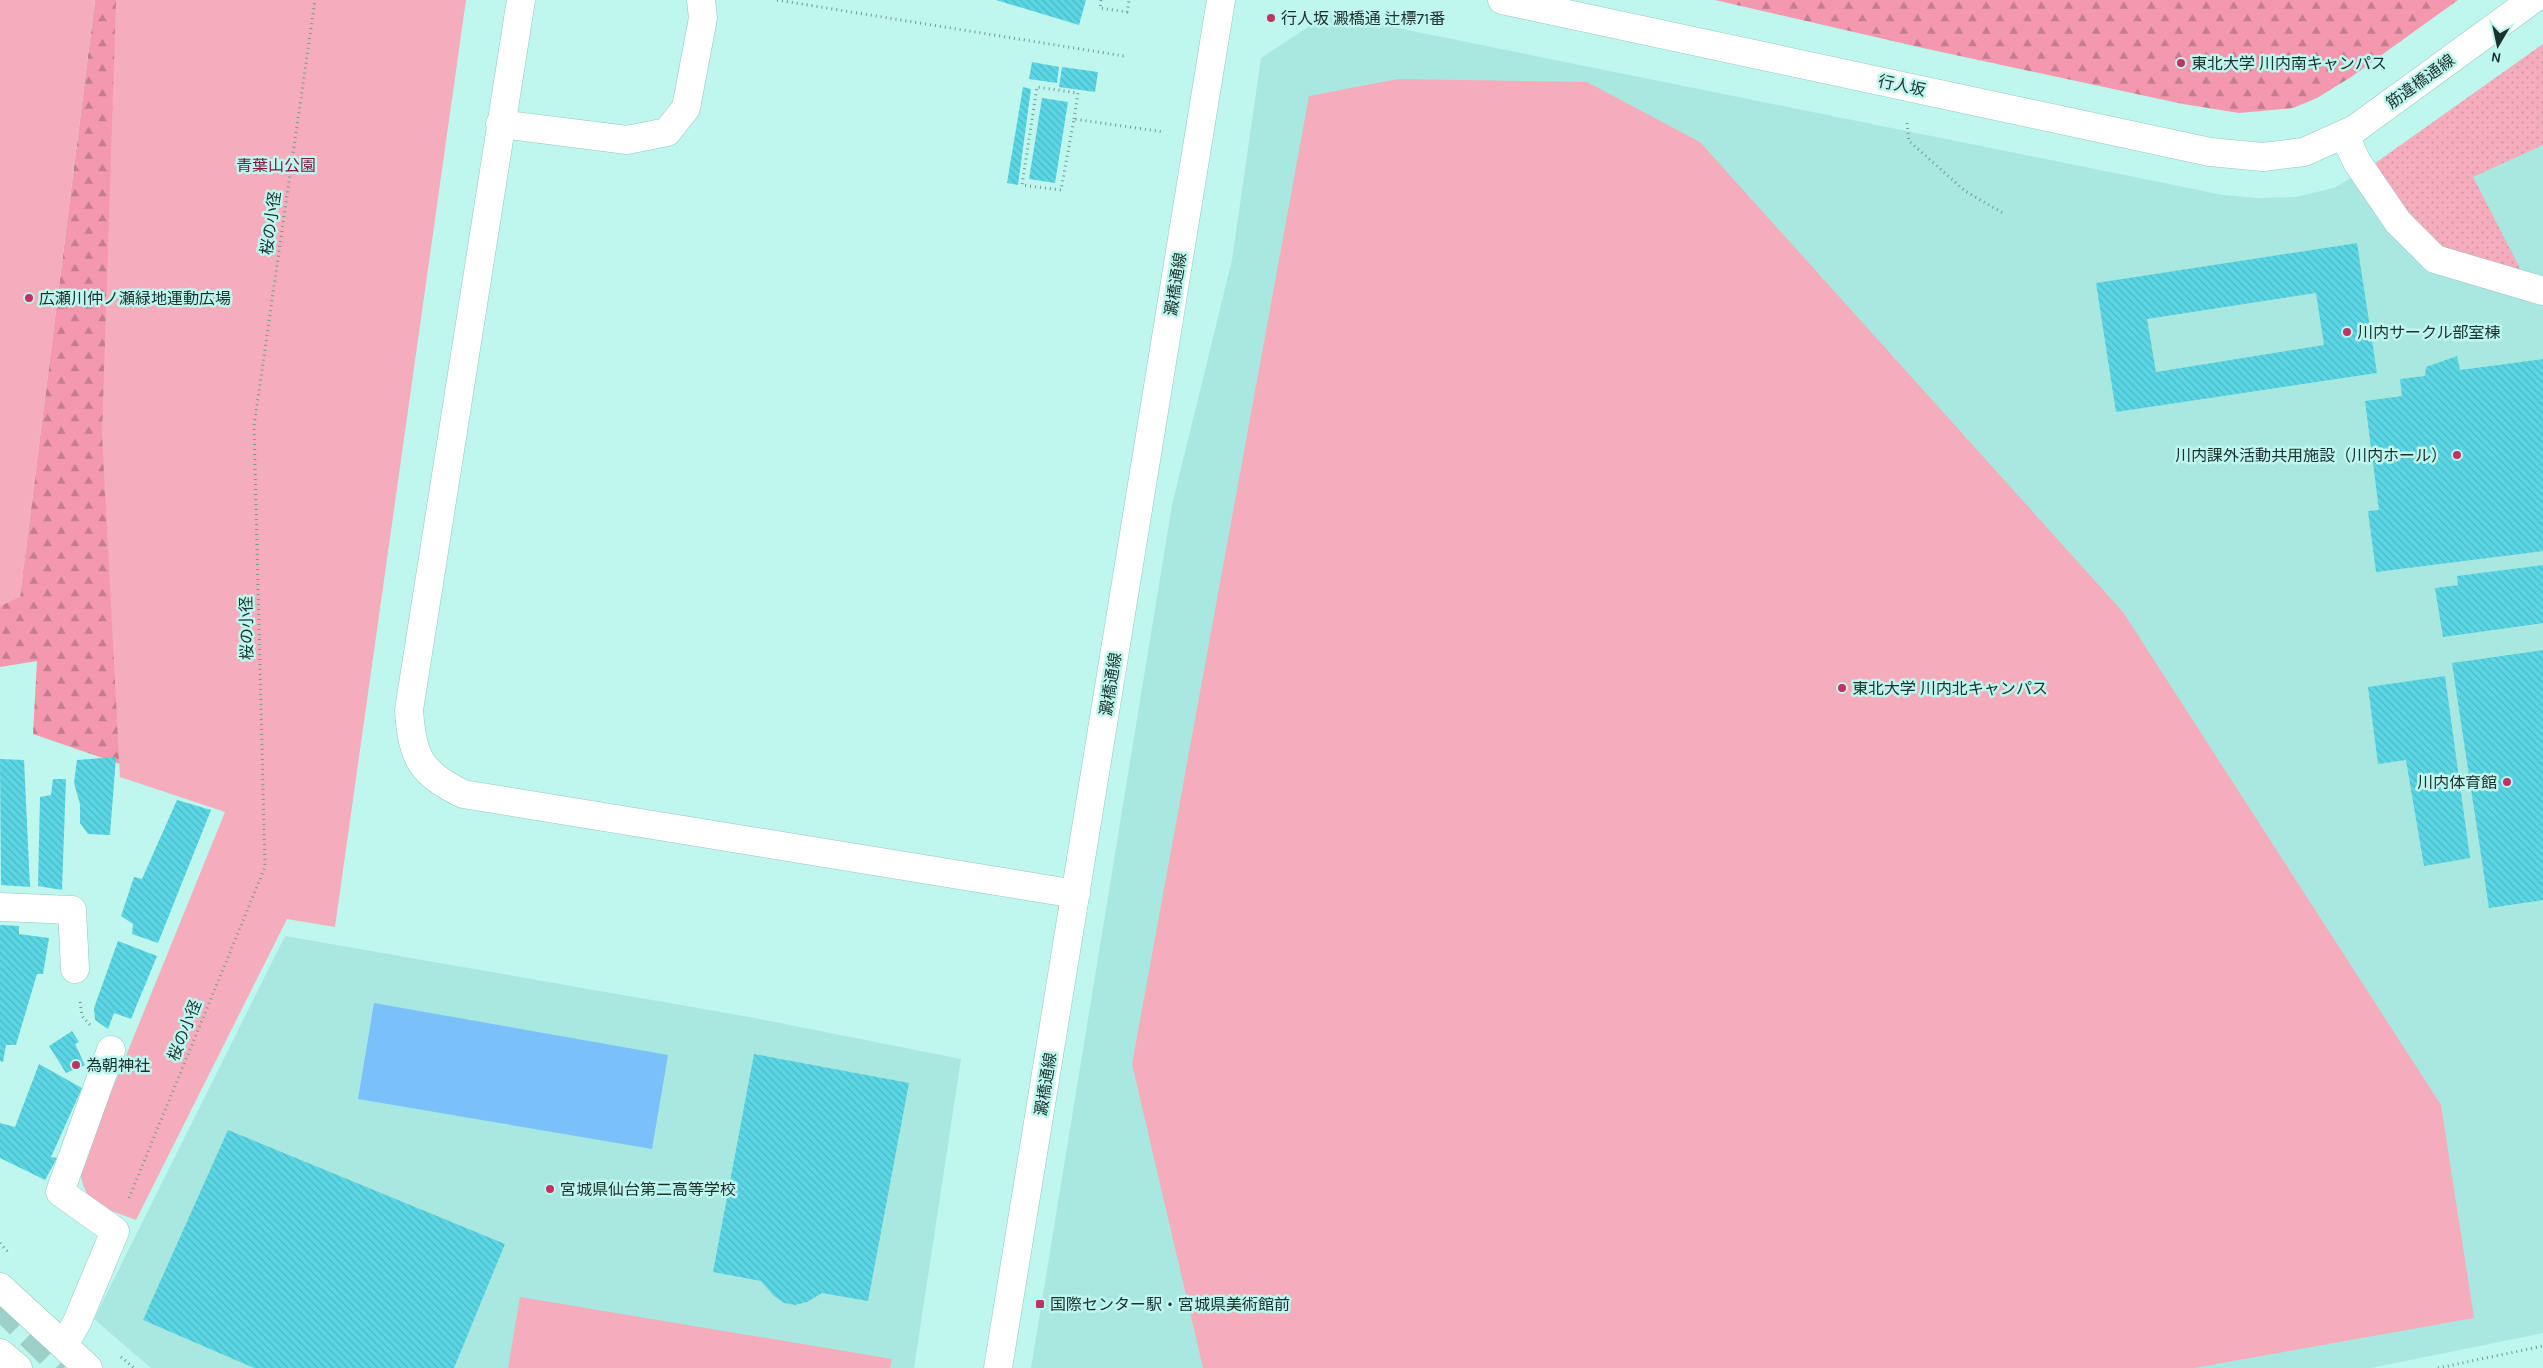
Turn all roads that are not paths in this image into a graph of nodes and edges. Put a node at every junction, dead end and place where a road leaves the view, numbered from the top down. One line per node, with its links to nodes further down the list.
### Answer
1 (521, 0): 6 (street)
2 (701, 0): 6 (street)
3 (1221, 0): 10 (street, 澱橋通線)
4 (1502, 0): 8 (street, 行人坂)
5 (2532, 0): 7 (street, 筋違橋通線)
6 (500, 124): 10 (street)
7 (2344, 134): 8 (street, 筋違橋通線); 9 (street)
8 (2304, 152)
9 (2543, 291)
10 (1076, 894): 19 (street, 澱橋通線)
11 (0, 907): 12 (street)
12 (75, 969)
13 (111, 1050): 15 (street)
14 (0, 1287): 15 (street)
15 (64, 1345): 18 (street)
16 (0, 1353): 17 (street)
17 (18, 1368)
18 (88, 1368)
19 (998, 1368)

